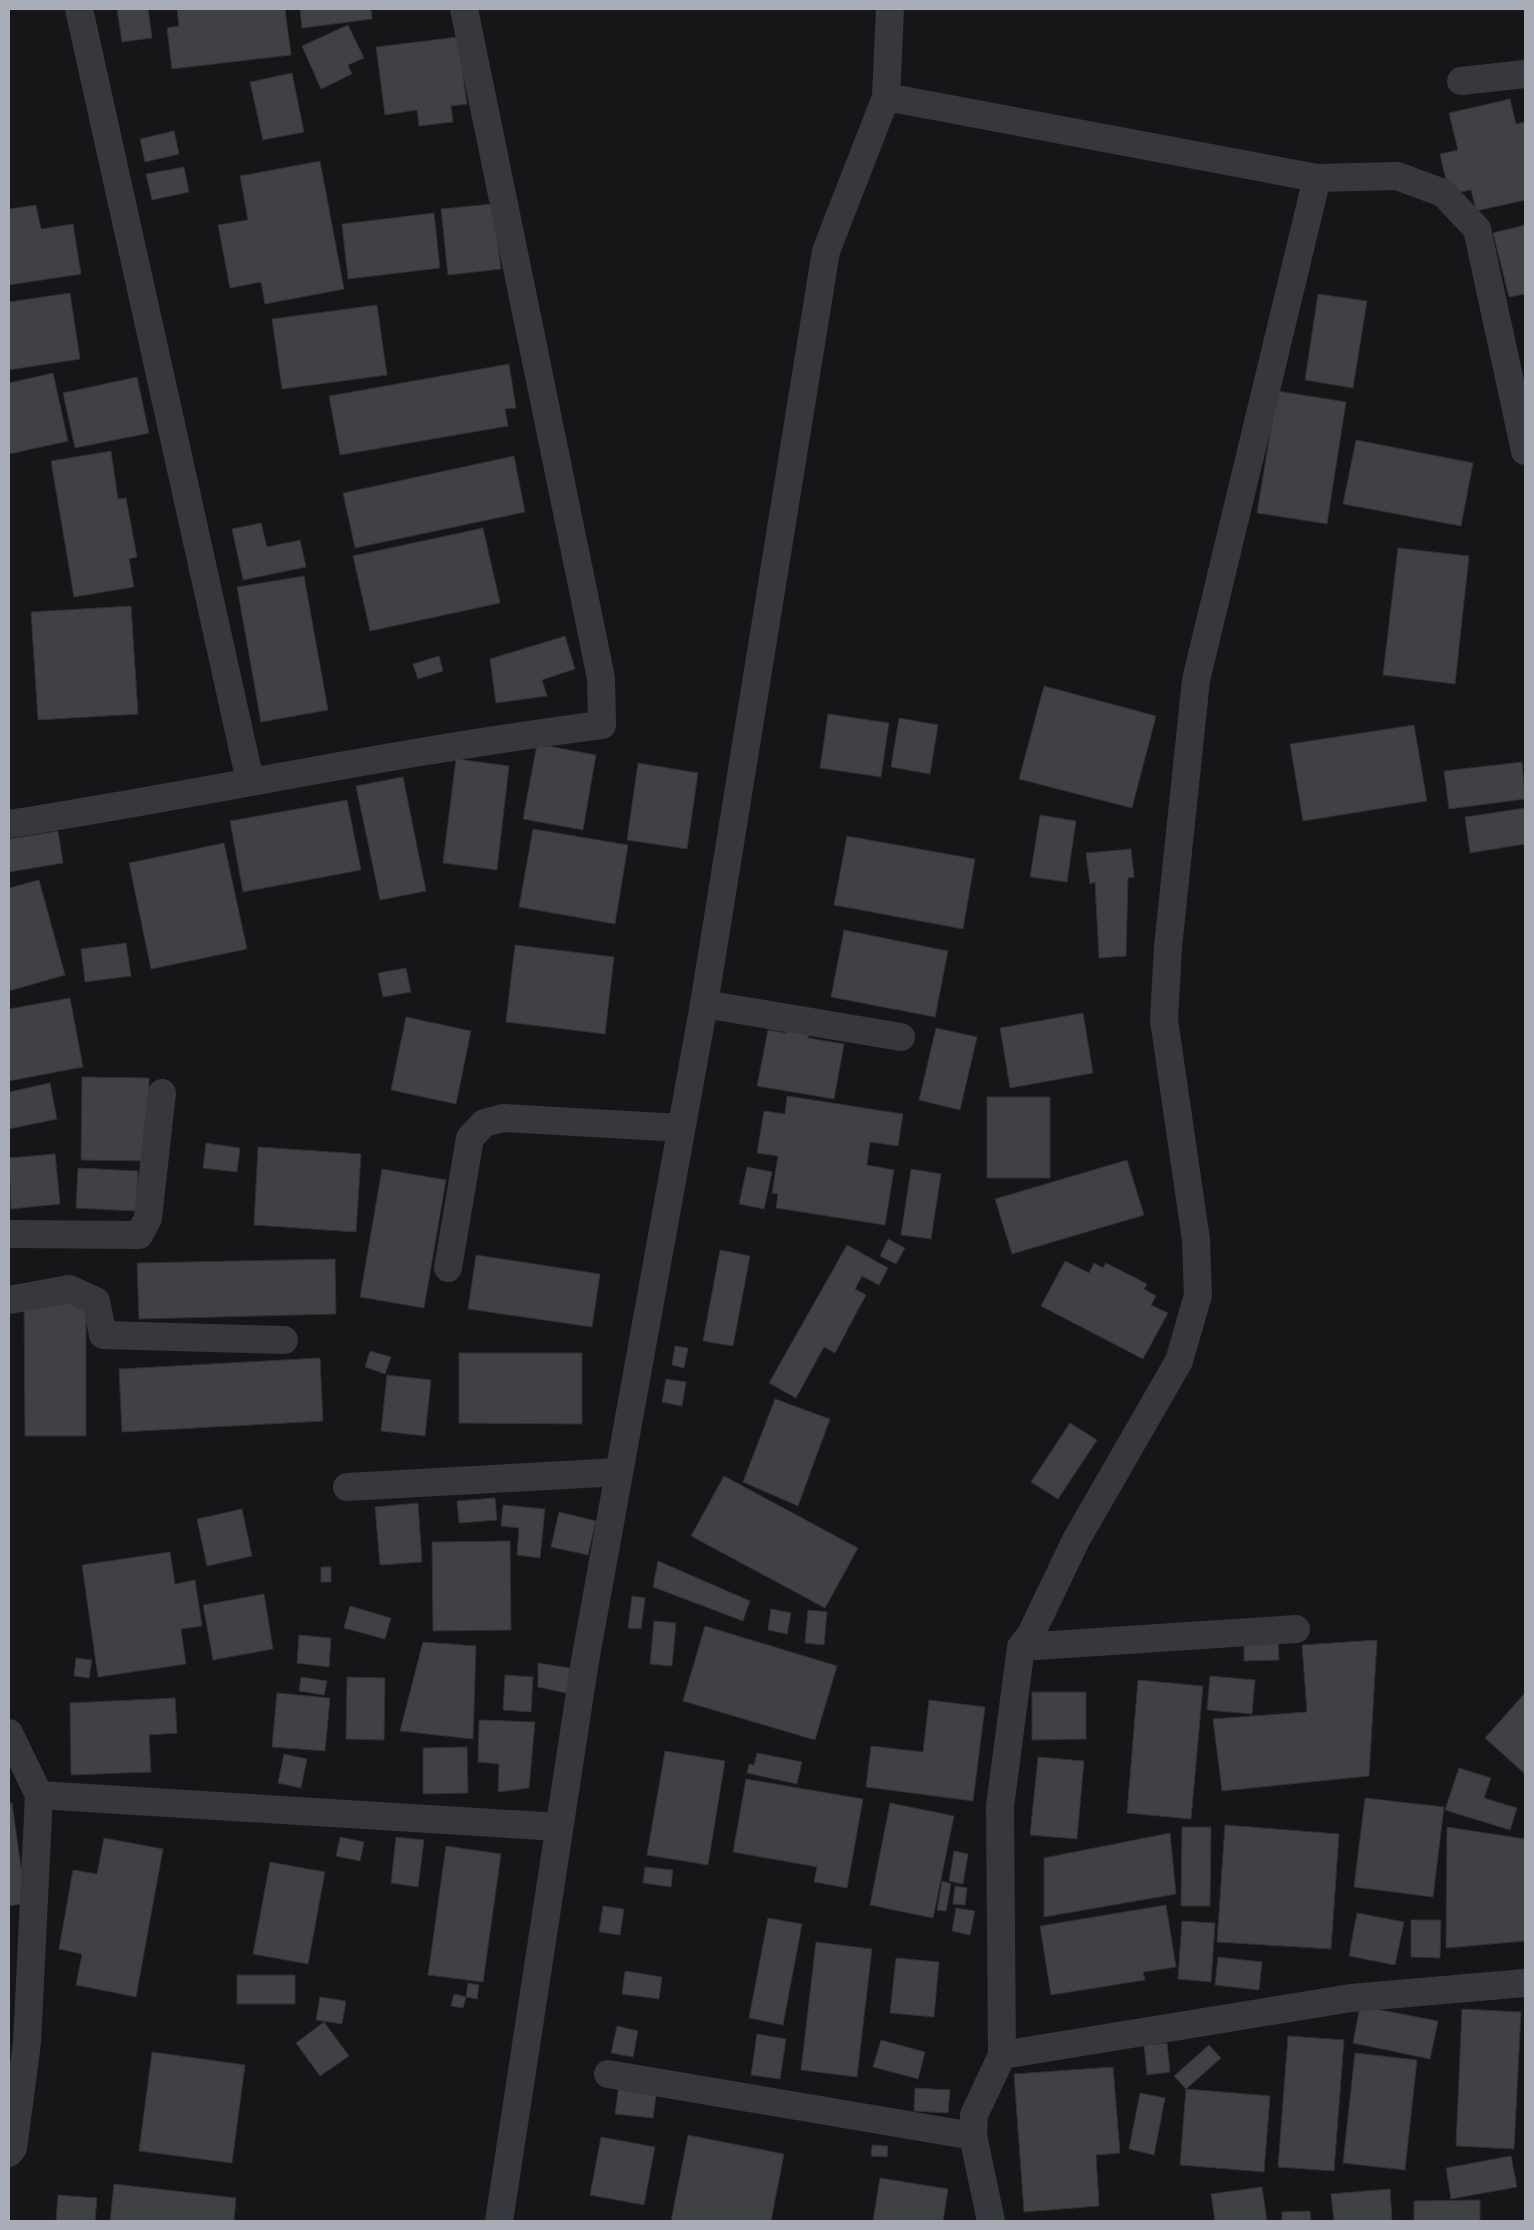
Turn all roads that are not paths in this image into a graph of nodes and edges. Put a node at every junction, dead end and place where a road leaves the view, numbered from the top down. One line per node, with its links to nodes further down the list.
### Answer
1 (79, 9): 9 (street)
2 (464, 9): 9 (street)
3 (890, 9): 6 (street)
4 (1525, 74): 5 (street)
5 (1461, 81)
6 (886, 97): 7 (street); 11 (street)
7 (1317, 178): 8 (street); 22 (street)
8 (1525, 451)
9 (250, 781): 10 (street)
10 (9, 824)
11 (704, 1004): 12 (street); 14 (street)
12 (901, 1037)
13 (162, 1093): 15 (street)
14 (681, 1128): 16 (street); 19 (street)
15 (9, 1234)
16 (448, 1268)
17 (9, 1300): 18 (street)
18 (284, 1340)
19 (619, 1472): 20 (street); 25 (street)
20 (347, 1487)
21 (1296, 1629): 22 (street)
22 (1021, 1647): 27 (street)
23 (9, 1733): 24 (street)
24 (39, 1795): 25 (street); 30 (street)
25 (558, 1828): 31 (street)
26 (1525, 1983): 27 (street)
27 (1002, 2055): 29 (street)
28 (608, 2074): 29 (street)
29 (973, 2136): 32 (street)
30 (9, 2153)
31 (499, 2221)
32 (991, 2221)

